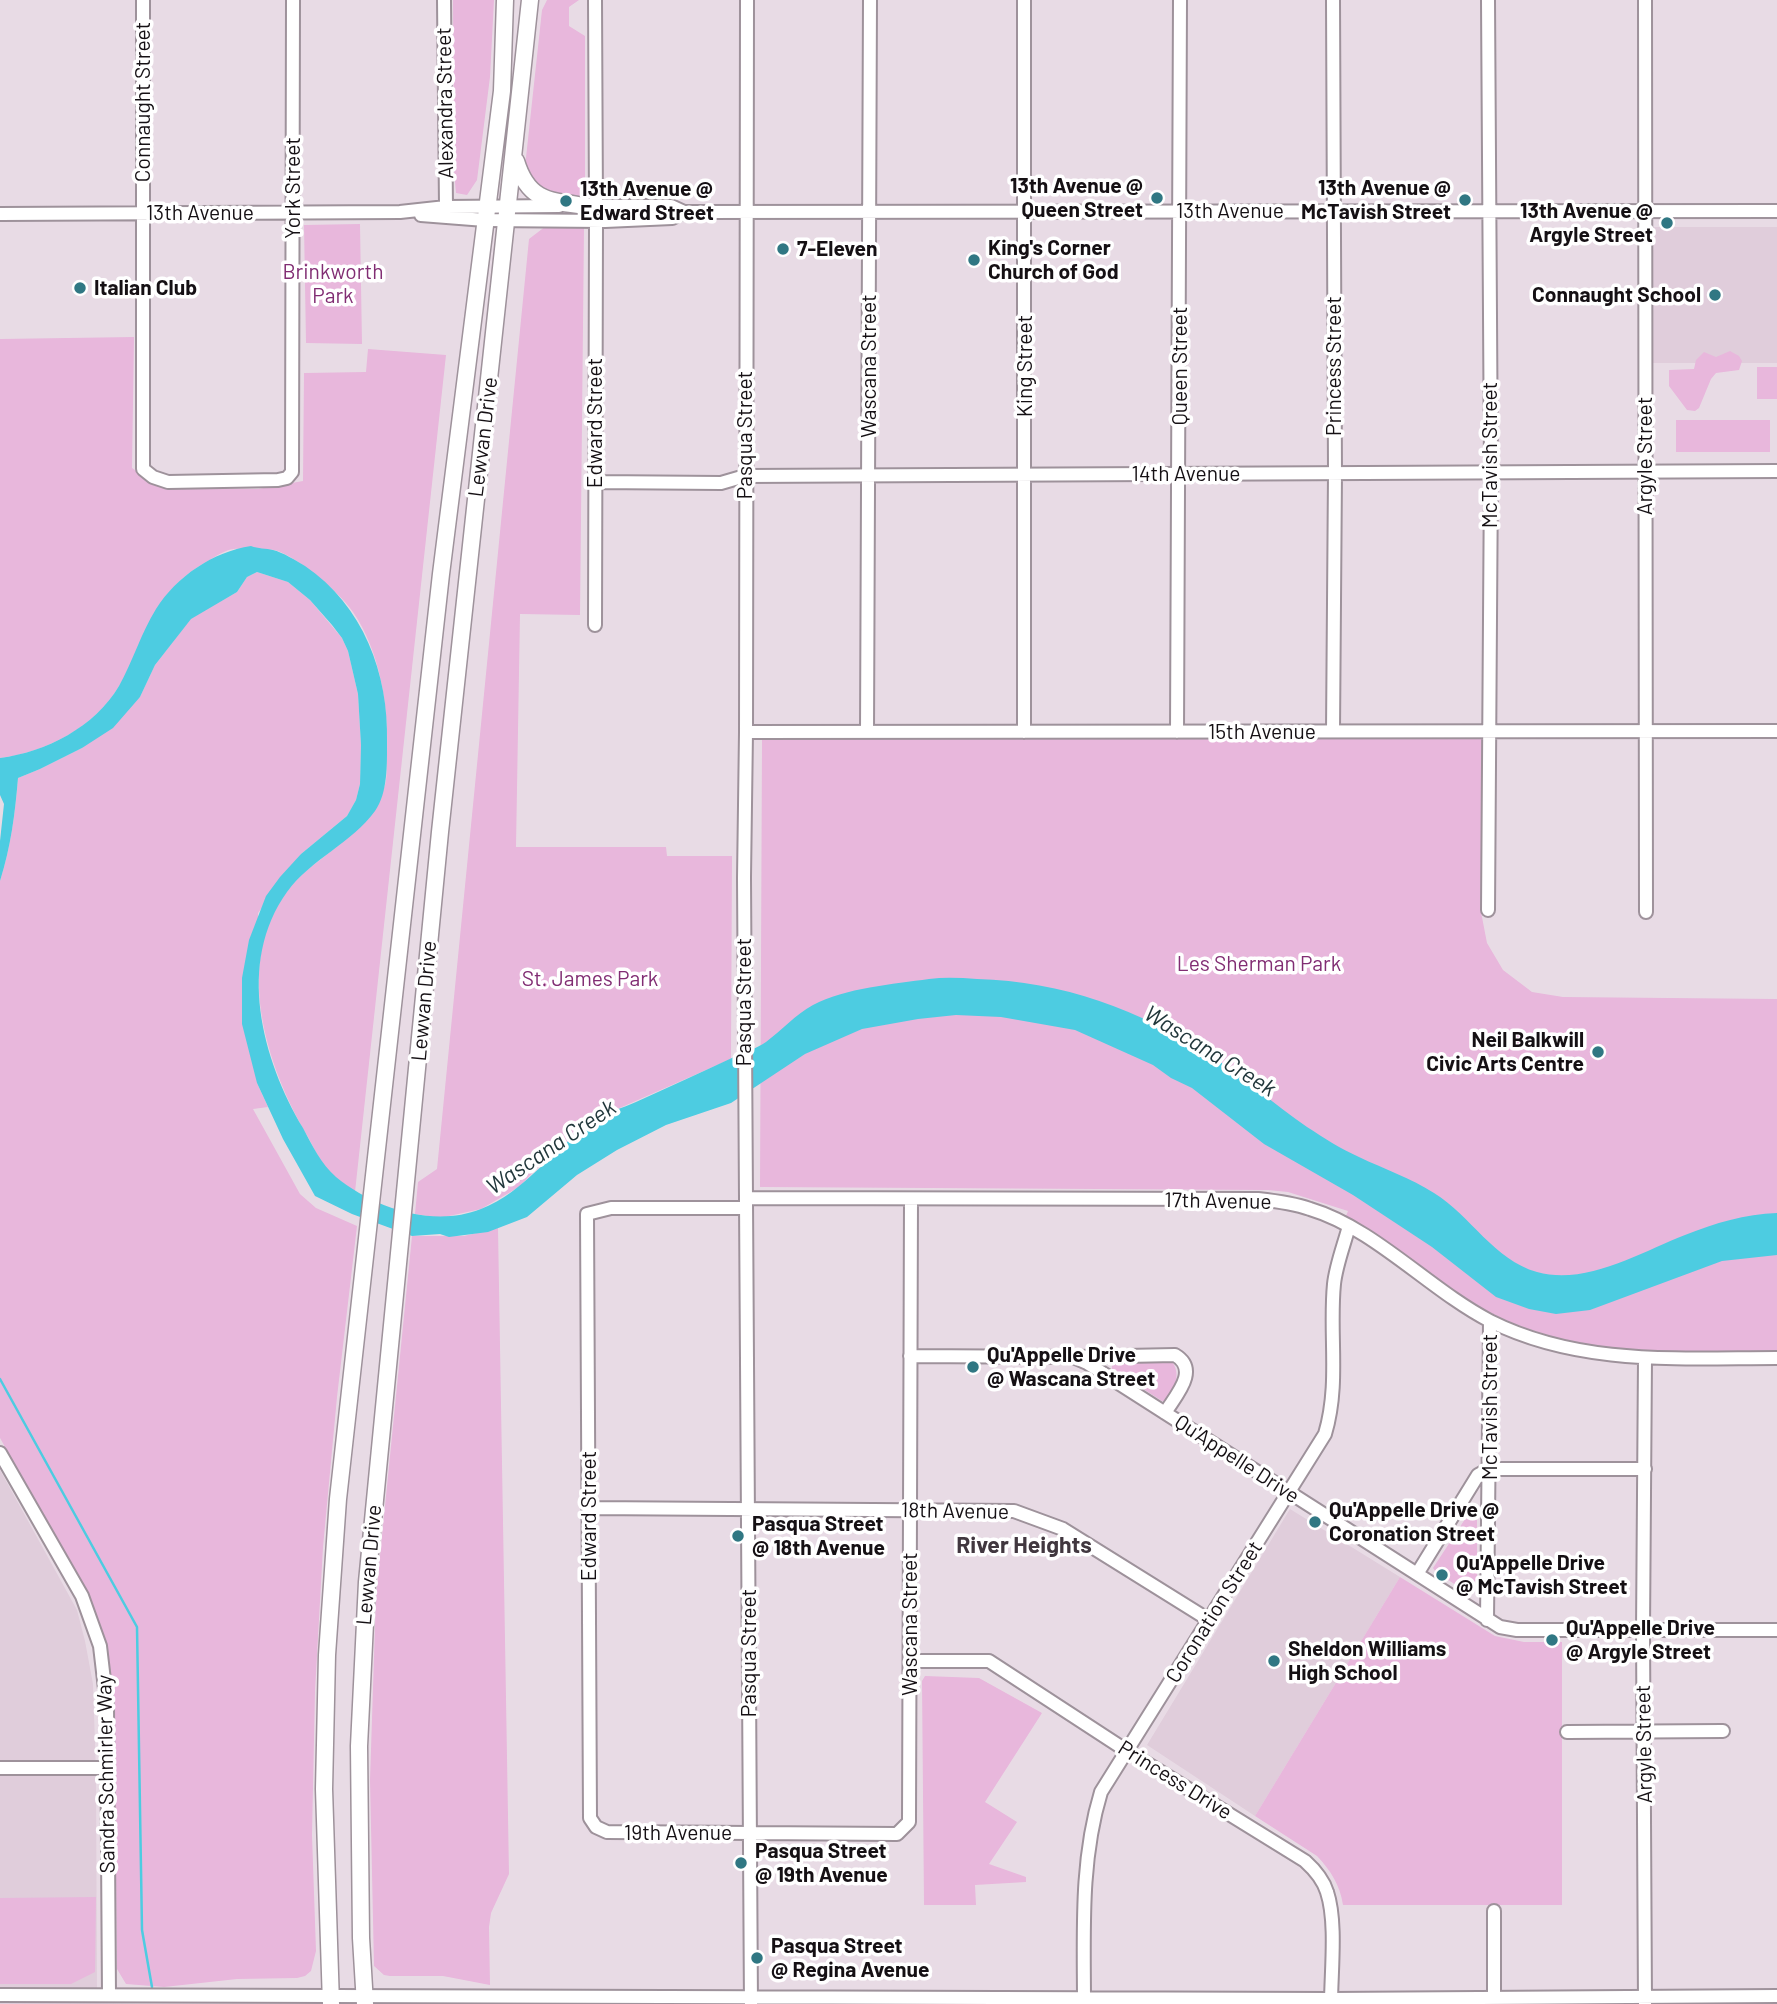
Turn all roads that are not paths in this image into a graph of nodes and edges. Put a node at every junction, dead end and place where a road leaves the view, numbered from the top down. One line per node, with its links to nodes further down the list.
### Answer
1 (143, 0): 28 (street, Connaught Street)
2 (293, 0): 29 (street, York Street)
3 (444, 0): 17 (street, Alexandra Street)
4 (505, 0): 30 (main road, Lewvan Drive)
5 (536, 0): 14 (main road, Lewvan Drive)
6 (595, 0): 16 (street)
7 (747, 0): 26 (street, Pasqua Street)
8 (870, 0): 27 (street, Wascana Street)
9 (1024, 0): 18 (street, King Street)
10 (1180, 0): 19 (street, Queen Street)
11 (1333, 0): 20 (street, Princess Street)
12 (1488, 0): 21 (street, McTavish Street)
13 (1645, 0): 22 (street, Argyle Street)
14 (530, 8): 15 (main road, Lewvan Drive)
15 (514, 154): 16 (main road); 32 (main road, Lewvan Drive)
16 (591, 206): 25 (street, 13th Avenue); 32 (street, 13th Avenue)
17 (446, 207): 24 (street, 13th Avenue); 30 (street, 13th Avenue)
18 (1024, 211): 19 (street, 13th Avenue); 27 (street, 13th Avenue); 41 (street, King Street)
19 (1180, 211): 20 (street, 13th Avenue); 39 (street, Queen Street)
20 (1333, 211): 21 (street, 13th Avenue); 38 (street, Princess Street)
21 (1489, 211): 22 (street, 13th Avenue); 37 (street, McTavish Street)
22 (1645, 211): 23 (street, 13th Avenue); 35 (street, Argyle Street)
23 (1777, 211)
24 (400, 212): 29 (street, 13th Avenue); 30 (street, 13th Avenue)
25 (684, 212): 26 (street, 13th Avenue); 33 (street, 13th Avenue)
26 (746, 212): 27 (street, 13th Avenue); 42 (street, Pasqua Street)
27 (869, 212): 40 (street, Wascana Street)
28 (144, 213): 29 (street, 13th Avenue); 31 (street, 13th Avenue); 34 (street, Connaught Street)
29 (294, 213): 34 (street, York Street)
30 (486, 213): 32 (street, 13th Avenue); 95 (main road, Lewvan Drive)
31 (0, 214)
32 (507, 214): 33 (street, 13th Avenue); 91 (main road, Lewvan Drive)
33 (596, 220): 43 (street, Edward Street)
34 (142, 456)
35 (1645, 471): 36 (street, 14th Avenue); 37 (street, 14th Avenue); 46 (street, Argyle Street)
36 (1777, 471)
37 (1491, 472): 38 (street, 14th Avenue); 45 (street, McTavish Street)
38 (1335, 473): 39 (street, 14th Avenue); 52 (street, Princess Street)
39 (1179, 474): 41 (street, 14th Avenue); 51 (street, Queen Street)
40 (869, 475): 41 (street, 14th Avenue); 42 (street, 14th Avenue); 49 (street, Wascana Street)
41 (1025, 475): 50 (street, King Street)
42 (745, 476): 43 (street, 14th Avenue); 48 (street, Pasqua Street)
43 (595, 482): 44 (street, Edward Street)
44 (595, 625)
45 (1488, 731): 46 (street, 15th Avenue); 52 (street, 15th Avenue); 53 (street, McTavish Street)
46 (1645, 731): 47 (street, 15th Avenue); 54 (street, Argyle Street)
47 (1777, 731)
48 (746, 732): 49 (street, 15th Avenue); 56 (street, Pasqua Street)
49 (867, 732): 50 (street, 15th Avenue)
50 (1024, 732): 51 (street, 15th Avenue)
51 (1177, 732): 52 (street, 15th Avenue)
52 (1332, 732)
53 (1488, 910)
54 (1646, 912)
55 (911, 1199): 56 (street, 17th Avenue); 58 (street, 17th Avenue); 60 (street, Wascana Street)
56 (746, 1203): 57 (street, 17th Avenue); 70 (street, Pasqua Street)
57 (587, 1214): 69 (street, Edward Street)
58 (1349, 1226): 59 (street, 17th Avenue); 68 (street, Coronation Street)
59 (1490, 1321): 62 (street, 17th Avenue); 66 (street, McTavish Street)
60 (910, 1356): 61 (street, Qu'Appelle Drive); 71 (street, Wascana Street)
61 (1073, 1357): 64 (street, Qu'Appelle Drive); 64 (street, Qu'Appelle Drive)
62 (1645, 1358): 63 (street, 17th Avenue); 67 (street, Argyle Street)
63 (1777, 1358)
64 (1165, 1413): 68 (street, Qu'Appelle Drive)
65 (0, 1453): 83 (street, Sandra Schmirler Way)
66 (1489, 1469): 67 (street); 72 (street); 74 (street, McTavish Street)
67 (1645, 1469): 76 (street, Argyle Street)
68 (1289, 1492): 72 (street, Qu'Appelle Drive); 73 (street, Coronation Street)
69 (589, 1508): 70 (street, 18th Avenue); 84 (street, Edward Street)
70 (749, 1509): 71 (street, 18th Avenue); 85 (street, Pasqua Street)
71 (911, 1510): 73 (street, 18th Avenue); 77 (street, Wascana Street)
72 (1417, 1574): 74 (street, Qu'Appelle Drive)
73 (1209, 1619): 81 (street, Coronation Street)
74 (1487, 1619): 76 (street, Qu'Appelle Drive)
75 (1777, 1630): 76 (street, Qu'Appelle Drive)
76 (1643, 1631): 78 (street, Argyle Street)
77 (910, 1661): 81 (street, Princess Drive); 86 (street, Wascana Street)
78 (1645, 1731): 79 (street); 80 (street); 94 (street, Argyle Street)
79 (1723, 1731)
80 (1567, 1732)
81 (1127, 1751): 96 (street, Coronation Street); 97 (street, Princess Drive)
82 (0, 1768): 83 (street)
83 (107, 1768): 89 (street, Sandra Schmirler Way)
84 (590, 1818): 85 (street, 19th Avenue)
85 (749, 1833): 86 (street, 19th Avenue); 92 (street, Pasqua Street)
86 (897, 1834)
87 (1494, 1911): 98 (street)
88 (0, 1995): 89 (street)
89 (109, 1995): 95 (street)
90 (1777, 1996): 94 (street)
91 (365, 1999): 92 (street); 95 (street)
92 (751, 2000): 93 (street)
93 (934, 2000): 96 (street)
94 (1645, 2000): 98 (street)
95 (334, 2001)
96 (1084, 2001): 97 (street)
97 (1331, 2001): 98 (street)
98 (1494, 2001)

